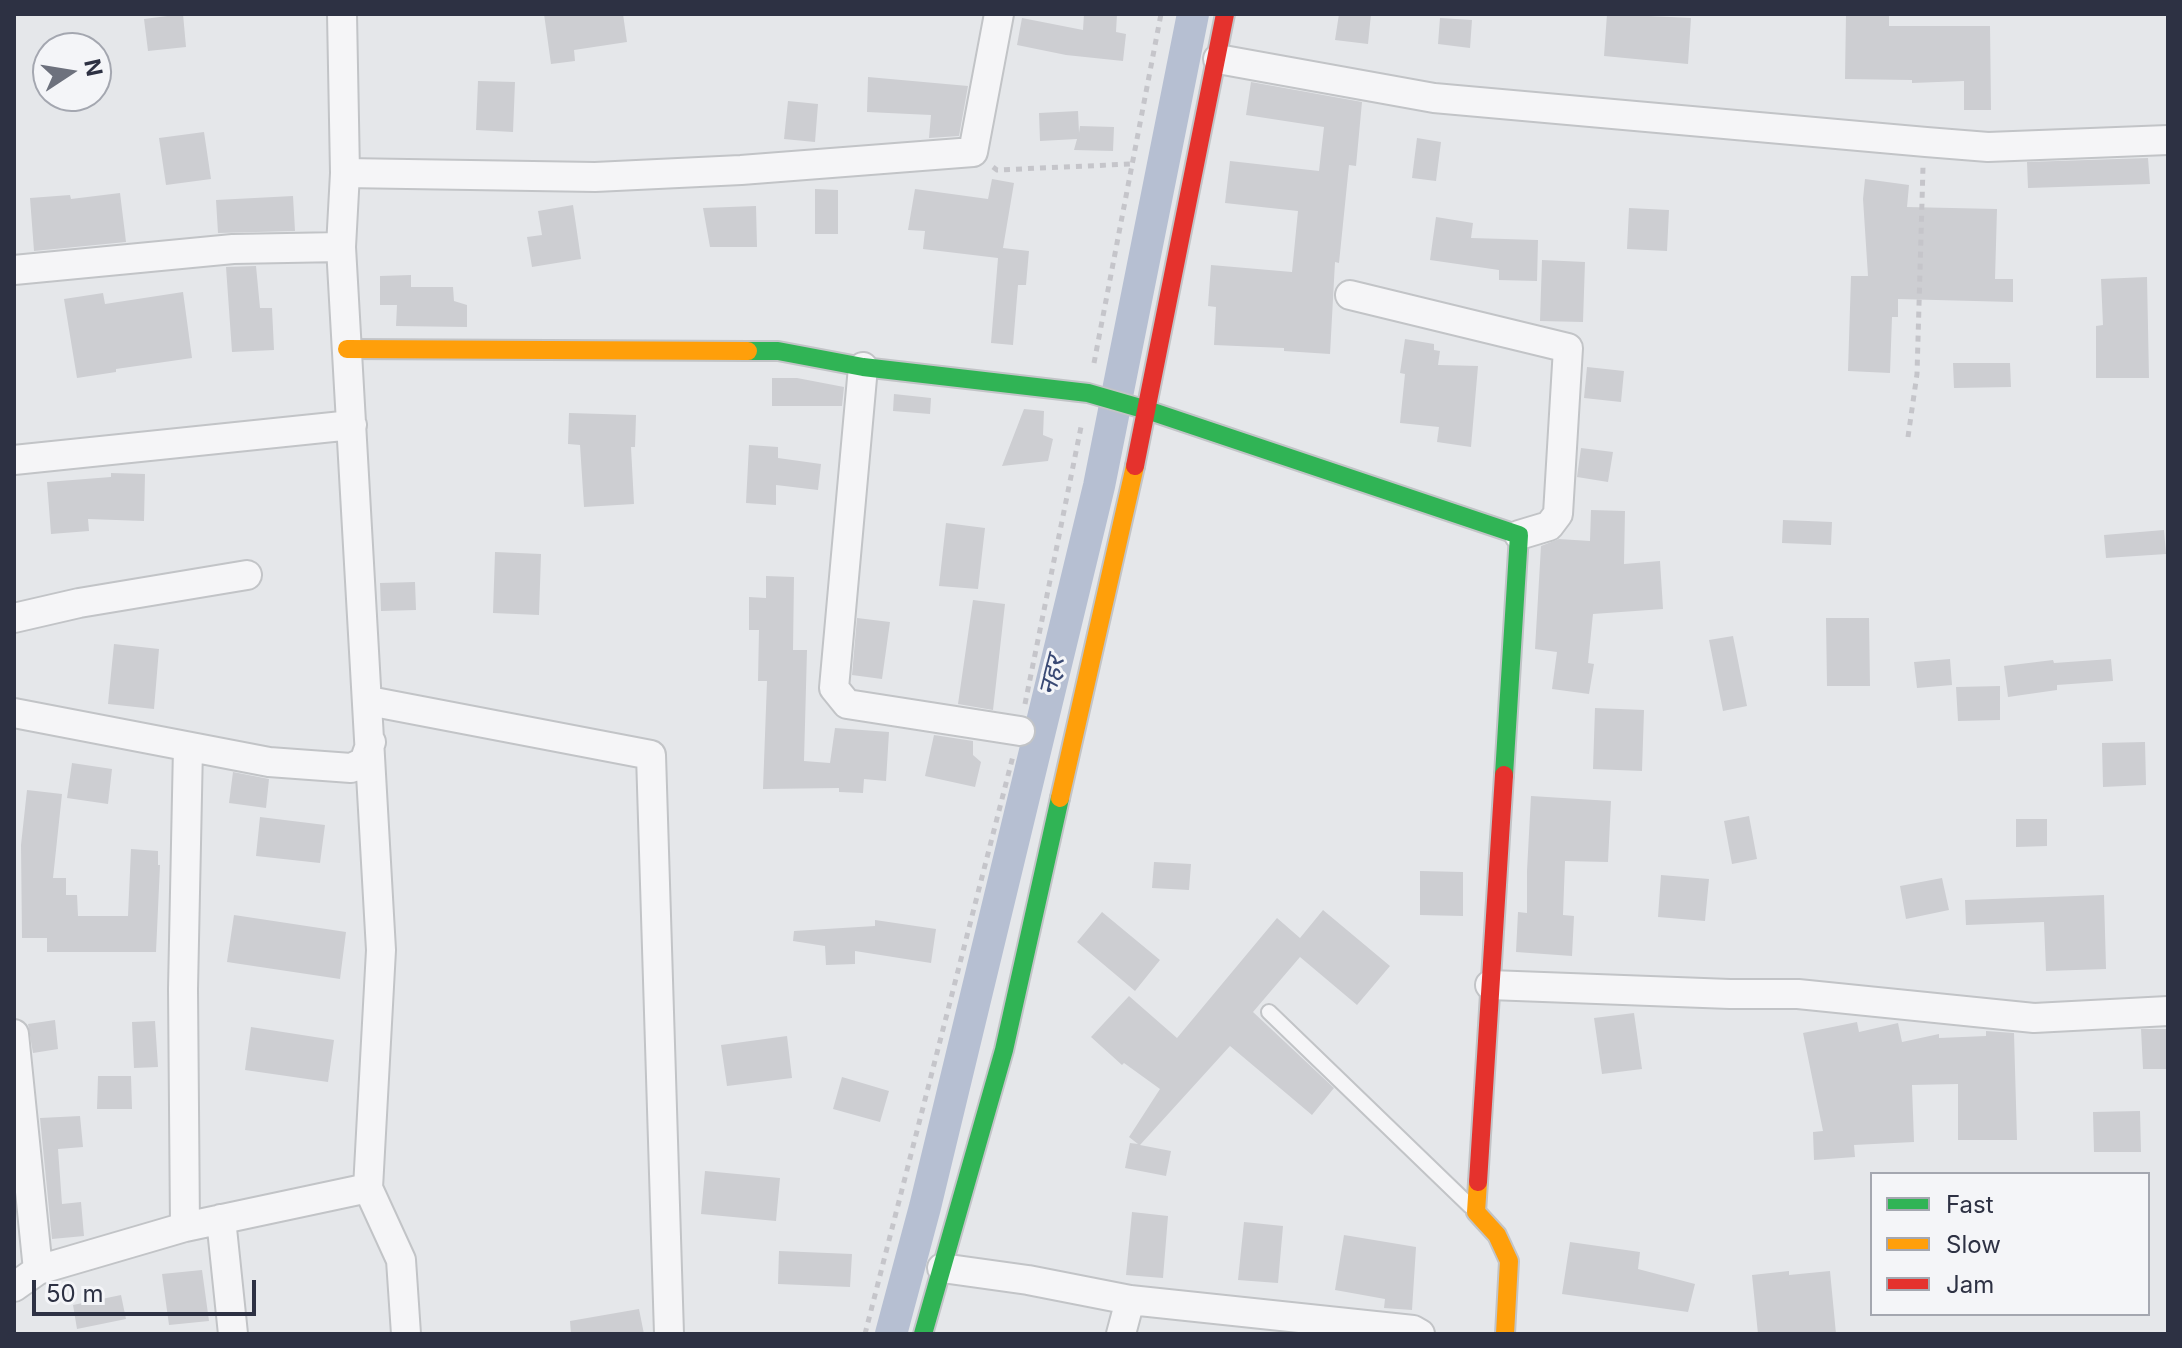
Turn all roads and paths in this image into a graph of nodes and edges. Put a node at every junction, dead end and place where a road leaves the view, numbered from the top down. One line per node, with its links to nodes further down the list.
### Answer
1 (342, 14): 10 (street)
2 (999, 14): 8 (street)
3 (1161, 14): 9 (path)
4 (1225, 14): 5 (street)
5 (1218, 59): 7 (street); 17 (street)
6 (2168, 140): 7 (street)
7 (1926, 142): 19 (path)
8 (973, 152): 9 (path); 10 (street)
9 (1131, 164): 16 (path)
10 (345, 173): 11 (street)
11 (341, 247): 12 (street); 14 (street)
12 (14, 270)
13 (1350, 295): 21 (street)
14 (347, 349): 15 (street); 18 (street)
15 (863, 367): 16 (street); 26 (street)
16 (1088, 393): 17 (street); 26 (path)
17 (1147, 410): 21 (street); 37 (street)
18 (352, 425): 20 (street); 24 (street)
19 (1908, 437)
20 (14, 460)
21 (1519, 535): 29 (street)
22 (247, 575): 23 (street)
23 (14, 618)
24 (369, 701): 27 (street); 43 (street)
25 (14, 713): 28 (street)
26 (1020, 731): 44 (path)
27 (371, 742): 28 (street); 33 (street)
28 (188, 747): 36 (street)
29 (1490, 985): 30 (street); 34 (street)
30 (2168, 1011)
31 (1269, 1012): 34 (lane)
32 (14, 1034): 38 (street)
33 (368, 1188): 35 (street); 42 (street)
34 (1476, 1212): 48 (street)
35 (221, 1219): 36 (street); 41 (street)
36 (185, 1227): 38 (street)
37 (942, 1268): 40 (street); 45 (street)
38 (38, 1270): 39 (street)
39 (14, 1287)
40 (1130, 1300): 46 (street); 47 (street)
41 (233, 1334)
42 (406, 1334)
43 (669, 1334)
44 (865, 1334)
45 (923, 1334)
46 (1121, 1334)
47 (1420, 1334)
48 (1505, 1334)

